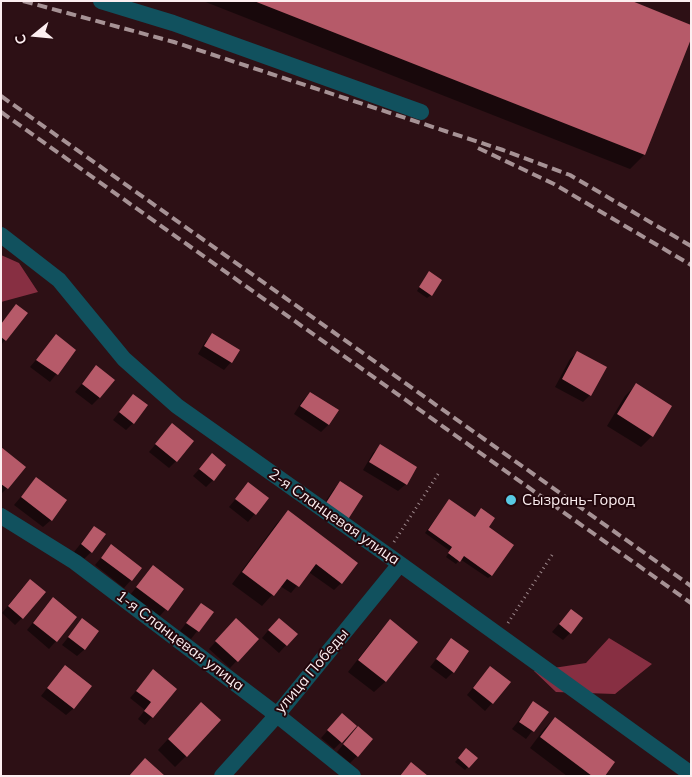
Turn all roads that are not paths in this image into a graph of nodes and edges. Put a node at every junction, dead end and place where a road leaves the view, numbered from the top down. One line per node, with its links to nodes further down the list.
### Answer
1 (101, 1): 2 (street)
2 (422, 112)
3 (1, 235): 5 (street, 2-я Сланцевая улица)
4 (1, 516): 6 (street, 1-я Сланцевая улица)
5 (400, 564): 6 (street, улица Победы); 7 (street, 2-я Сланцевая улица)
6 (276, 715): 8 (street, улица Победы); 9 (street, 1-я Сланцевая улица)
7 (691, 774)
8 (222, 776)
9 (353, 776)

